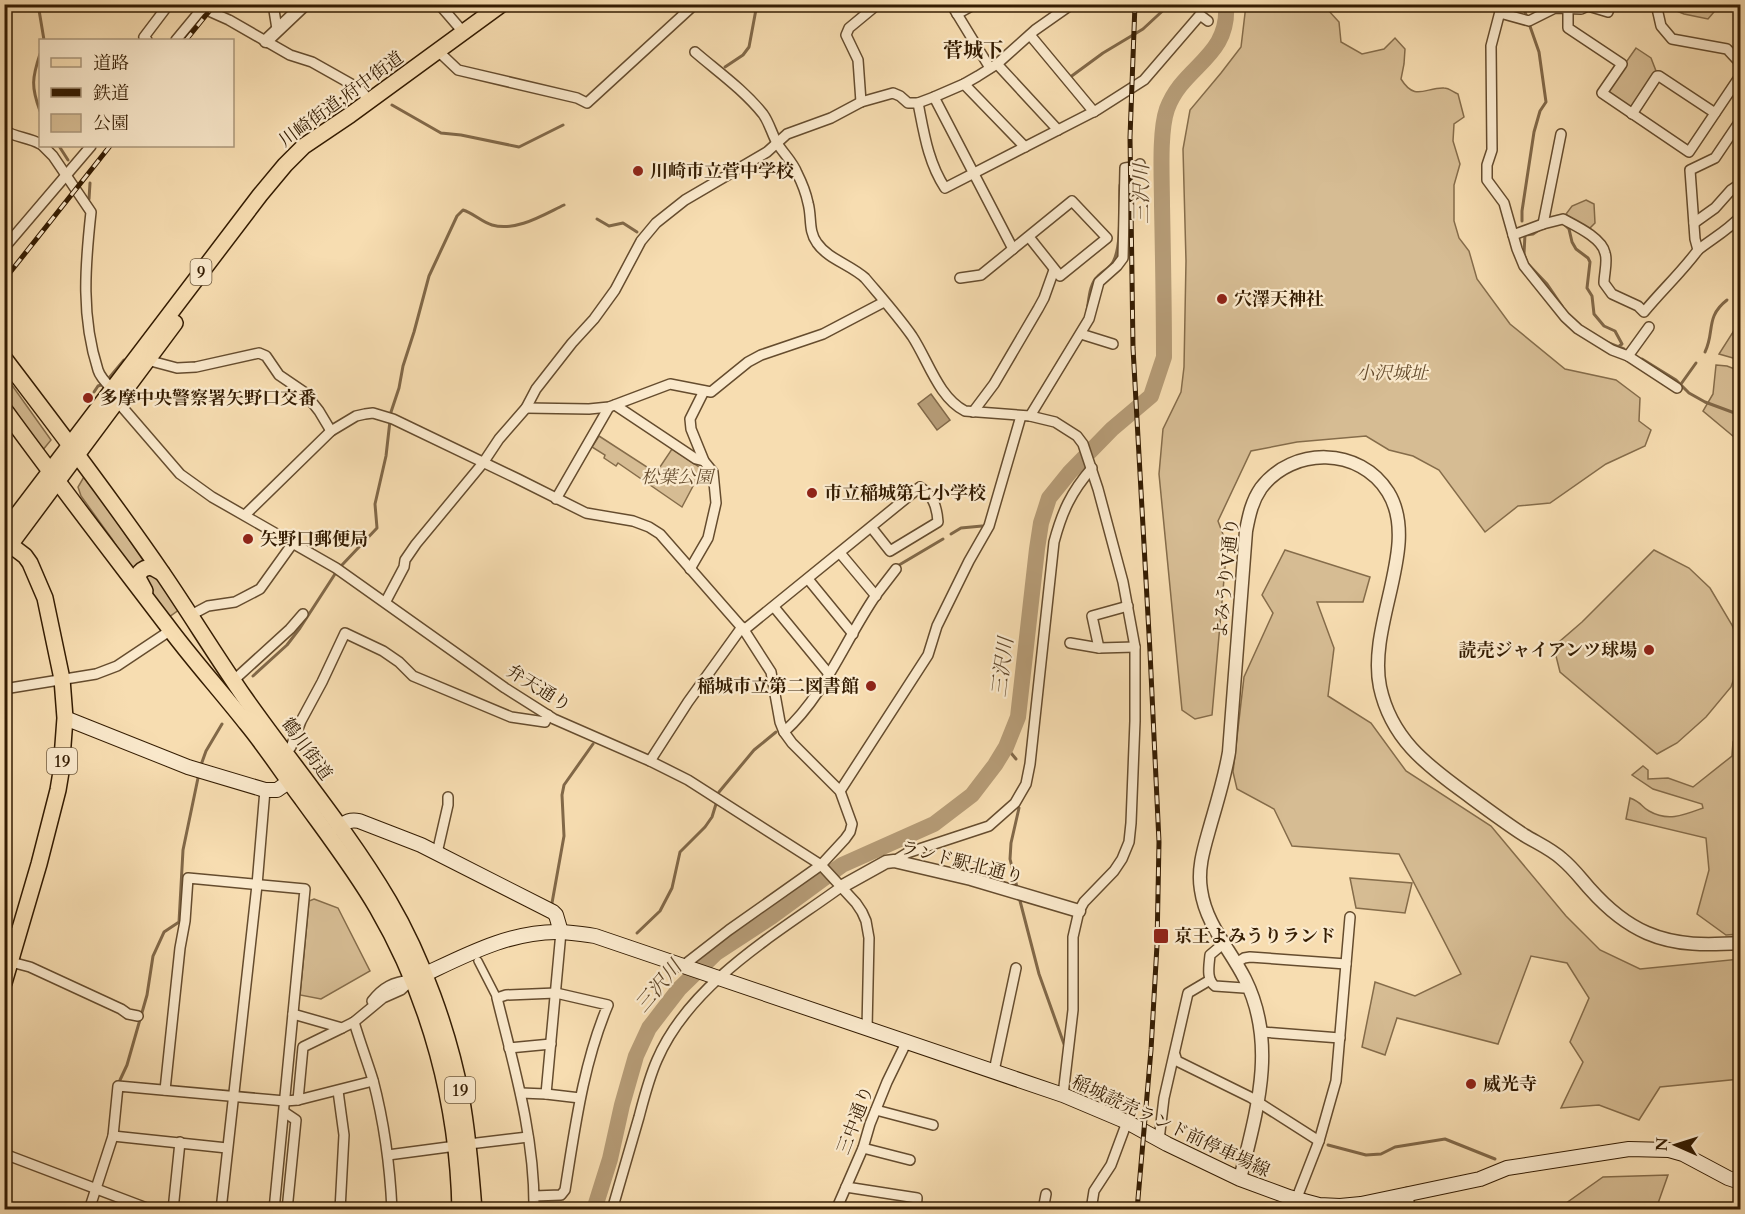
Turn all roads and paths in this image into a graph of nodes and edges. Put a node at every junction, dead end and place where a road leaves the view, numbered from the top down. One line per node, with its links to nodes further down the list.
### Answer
1 (169, 4): 23 (street)
2 (188, 4): 14 (street)
3 (273, 4): 20 (street)
4 (305, 4): 20 (street)
5 (438, 4): 21 (street)
6 (502, 4): 21 (main road, 川崎街道;府中街道 / 9)
7 (695, 4): 27 (street)
8 (878, 4): 35 (street)
9 (951, 4): 18 (street)
10 (975, 4): 18 (street)
11 (1072, 4): 22 (street)
12 (1611, 4): 17 (street)
13 (1656, 4): 29 (street)
14 (203, 6): 24 (street); 25 (street)
15 (1556, 6): 16 (street); 17 (street)
16 (1501, 9): 57 (street)
17 (1568, 10): 39 (street)
18 (957, 14): 30 (street)
19 (1208, 21): 37 (street)
20 (277, 29): 25 (street)
21 (464, 33): 27 (main road, 川崎街道;府中街道 / 9)
22 (1030, 35): 30 (street); 37 (street)
23 (146, 39)
24 (177, 39)
25 (266, 40): 34 (street)
26 (1740, 44): 29 (street)
27 (438, 51): 34 (main road, 川崎街道;府中街道 / 9)
28 (695, 52): 46 (street)
29 (1738, 60)
30 (994, 66): 32 (street); 43 (street)
31 (1740, 76): 38 (street)
32 (964, 84): 33 (street); 49 (street)
33 (934, 97): 36 (street); 51 (street)
34 (367, 102): 40 (main road, 川崎街道;府中街道 / 9)
35 (861, 102): 36 (street); 46 (street)
36 (918, 103): 51 (street)
37 (1094, 112): 43 (street)
38 (1715, 113): 39 (street); 39 (street)
39 (1632, 114)
40 (350, 115): 70 (main road, 9); 71 (main road, 川崎街道;府中街道 / 9)
41 (1740, 121): 55 (street)
42 (4, 130): 45 (street)
43 (1058, 130): 49 (street)
44 (1561, 134): 56 (street)
45 (39, 143)
46 (778, 144): 64 (street); 75 (street)
47 (44, 147): 52 (street)
48 (90, 147): 52 (street)
49 (1025, 147): 51 (street)
50 (1140, 164): 66 (street)
51 (975, 173): 60 (street)
52 (66, 177): 59 (street); 71 (street)
53 (1740, 184): 55 (street)
54 (1740, 217): 61 (street)
55 (1694, 223): 61 (street)
56 (1543, 224): 57 (street); 61 (street)
57 (1513, 235): 68 (street)
58 (1029, 237): 60 (street); 62 (street); 62 (street)
59 (4, 248)
60 (1013, 249): 63 (street)
61 (1698, 250)
62 (1054, 270): 77 (street)
63 (960, 278)
64 (884, 302): 73 (street); 77 (street)
65 (1649, 327): 68 (street)
66 (1081, 334): 67 (street); 78 (street)
67 (1113, 344)
68 (1628, 356): 72 (street)
69 (4, 358): 80 (main road, 鶴川街道 / 19)
70 (147, 360): 71 (main road, 9); 79 (street)
71 (110, 388): 80 (main road, 川崎街道;府中街道 / 9); 86 (street, 弁天通り)
72 (1677, 388)
73 (704, 391): 74 (street); 81 (street)
74 (612, 406): 75 (street); 81 (street); 85 (street)
75 (526, 408): 82 (street)
76 (4, 409): 84 (main road, 鶴川街道 / 19)
77 (973, 412): 78 (street)
78 (1026, 416): 83 (street); 119 (street)
79 (332, 431): 82 (street); 86 (street)
80 (73, 450): 84 (main road, 9); 93 (main road, 鶴川街道 / 19)
81 (704, 462): 91 (street)
82 (483, 463): 85 (street); 96 (street)
83 (1091, 466): 97 (street); 123 (street)
84 (53, 477): 88 (main road, 9); 101 (main road, 鶴川街道 / 19)
85 (556, 499): 91 (street)
86 (245, 515): 89 (street, 弁天通り)
87 (871, 527): 87 (street); 90 (street)
88 (6, 543): 109 (main road, 19)
89 (293, 543): 96 (street, 弁天通り); 100 (street)
90 (840, 553): 94 (street); 95 (street)
91 (690, 569): 102 (street)
92 (896, 569): 95 (street)
93 (162, 573): 100 (main road, 鶴川街道 / 19); 101 (main road)
94 (808, 579): 98 (street); 103 (street)
95 (876, 596): 103 (street)
96 (386, 601): 112 (street, 弁天通り)
97 (1128, 606): 105 (street); 106 (street)
98 (774, 607): 102 (street); 108 (street)
99 (303, 614): 110 (street)
100 (191, 615): 107 (main road); 110 (main road, 鶴川街道 / 19)
101 (166, 625): 107 (main road, 鶴川街道 / 19); 109 (street)
102 (743, 628): 114 (street); 116 (street)
103 (854, 634): 108 (street)
104 (1070, 643): 106 (street)
105 (1135, 647): 106 (street); 127 (street)
106 (1099, 648)
107 (190, 654): 117 (main road, 鶴川街道 / 19)
108 (830, 674): 114 (street)
109 (62, 679): 111 (street); 113 (main road, 19)
110 (234, 680): 115 (main road, 鶴川街道 / 19)
111 (4, 689)
112 (548, 715): 115 (street); 116 (street, 弁天通り)
113 (65, 718): 118 (main road); 129 (main road, 19)
114 (784, 732): 119 (street)
115 (285, 753): 117 (main road, 鶴川街道 / 19)
116 (651, 761): 124 (street, 弁天通り)
117 (295, 777): 118 (main road); 121 (main road, 鶴川街道 / 19); 140 (main road, 鶴川街道 / 19)
118 (265, 790): 125 (street)
119 (840, 791): 124 (street)
120 (448, 797): 122 (street)
121 (339, 827): 122 (main road); 140 (main road, 鶴川街道 / 19)
122 (437, 853): 130 (main road)
123 (894, 861): 126 (street, ランド駅北通り); 127 (street, ランド駅北通り)
124 (821, 865): 126 (street, 弁天通り); 137 (street)
125 (257, 885): 146 (street); 159 (street); 164 (street)
126 (841, 886): 139 (street); 150 (street, 弁天通り)
127 (1079, 911): 163 (street)
128 (1350, 917): 136 (street)
129 (12, 932): 134 (main road, 19)
130 (561, 932): 137 (main road, 稲城読売ランド前停車場線); 140 (main road, 稲城読売ランド前停車場線); 144 (street)
131 (1223, 944): 132 (street, よみうりV通り); 135 (street, よみうりV通り); 141 (street)
132 (1740, 944)
133 (478, 961): 145 (street)
134 (11, 962): 142 (main road, 19); 147 (street)
135 (1236, 963): 136 (street); 143 (street, よみうりV通り)
136 (1346, 964): 152 (street)
137 (686, 966): 139 (main road, 稲城読売ランド前停車場線)
138 (1016, 968): 157 (street)
139 (716, 976): 150 (main road, 稲城読売ランド前停車場線); 205 (street)
140 (418, 977): 148 (street); 178 (main road, 鶴川街道 / 19)
141 (1210, 980): 143 (street); 156 (street)
142 (4, 984)
143 (1248, 986): 151 (street, よみうりV通り)
144 (556, 993): 145 (street); 154 (street); 165 (street)
145 (497, 998): 155 (street)
146 (293, 1014): 149 (street); 168 (street)
147 (138, 1016)
148 (354, 1022): 149 (street); 158 (street)
149 (342, 1028): 166 (street)
150 (867, 1029): 153 (main road, 稲城読売ランド前停車場線)
151 (1262, 1032): 152 (street); 167 (street, よみうりV通り)
152 (1340, 1038): 176 (street)
153 (906, 1043): 157 (main road, 稲城読売ランド前停車場線); 169 (street, 三中通り)
154 (551, 1044): 155 (street); 162 (street)
155 (509, 1048): 161 (street)
156 (1175, 1055): 167 (street); 175 (street)
157 (994, 1071): 163 (main road, 稲城読売ランド前停車場線)
158 (373, 1081): 160 (street); 181 (street)
159 (165, 1090): 164 (street); 172 (street)
160 (338, 1091): 166 (street); 200 (street)
161 (521, 1093): 162 (street); 173 (street)
162 (546, 1094): 165 (street)
163 (1064, 1095): 170 (main road, 稲城読売ランド前停車場線)
164 (234, 1096): 168 (street); 179 (street)
165 (580, 1098): 190 (street)
166 (298, 1100): 168 (street)
167 (1259, 1102): 176 (street); 184 (street, よみうりV通り)
168 (285, 1107): 198 (street); 199 (street)
169 (876, 1110): 171 (street); 180 (street, 三中通り)
170 (1127, 1122): 175 (main road, 稲城読売ランド前停車場線); 209 (street)
171 (933, 1125)
172 (113, 1136): 177 (street); 187 (street)
173 (528, 1137): 178 (street); 190 (street)
174 (4, 1140): 182 (street)
175 (1159, 1140): 184 (main road, 稲城読売ランド前停車場線)
176 (1319, 1141): 191 (street)
177 (180, 1142): 179 (street); 196 (street)
178 (462, 1145): 181 (street); 202 (main road, 鶴川街道 / 19); 203 (main road, 鶴川街道 / 19)
179 (227, 1148): 197 (street)
180 (863, 1148): 183 (street); 186 (street, 三中通り)
181 (388, 1155): 201 (street)
182 (6, 1160): 187 (street)
183 (910, 1160)
184 (1239, 1179): 191 (main road, 稲城読売ランド前停車場線)
185 (1740, 1182): 189 (main road, 稲城読売ランド前停車場線)
186 (846, 1186): 206 (street, 三中通り); 207 (street)
187 (97, 1189): 194 (street); 195 (street)
188 (1046, 1194): 208 (street)
189 (1407, 1194): 191 (main road, 稲城読売ランド前停車場線); 210 (street)
190 (534, 1196): 204 (street)
191 (1296, 1200)
192 (4, 1208): 193 (street)
193 (9, 1209)
194 (89, 1209)
195 (152, 1209)
196 (173, 1209)
197 (221, 1209)
198 (274, 1209)
199 (287, 1209)
200 (340, 1209)
201 (392, 1209)
202 (460, 1209)
203 (474, 1209)
204 (534, 1209)
205 (612, 1209)
206 (836, 1209)
207 (916, 1209)
208 (1043, 1209)
209 (1091, 1209)
210 (1408, 1209)

